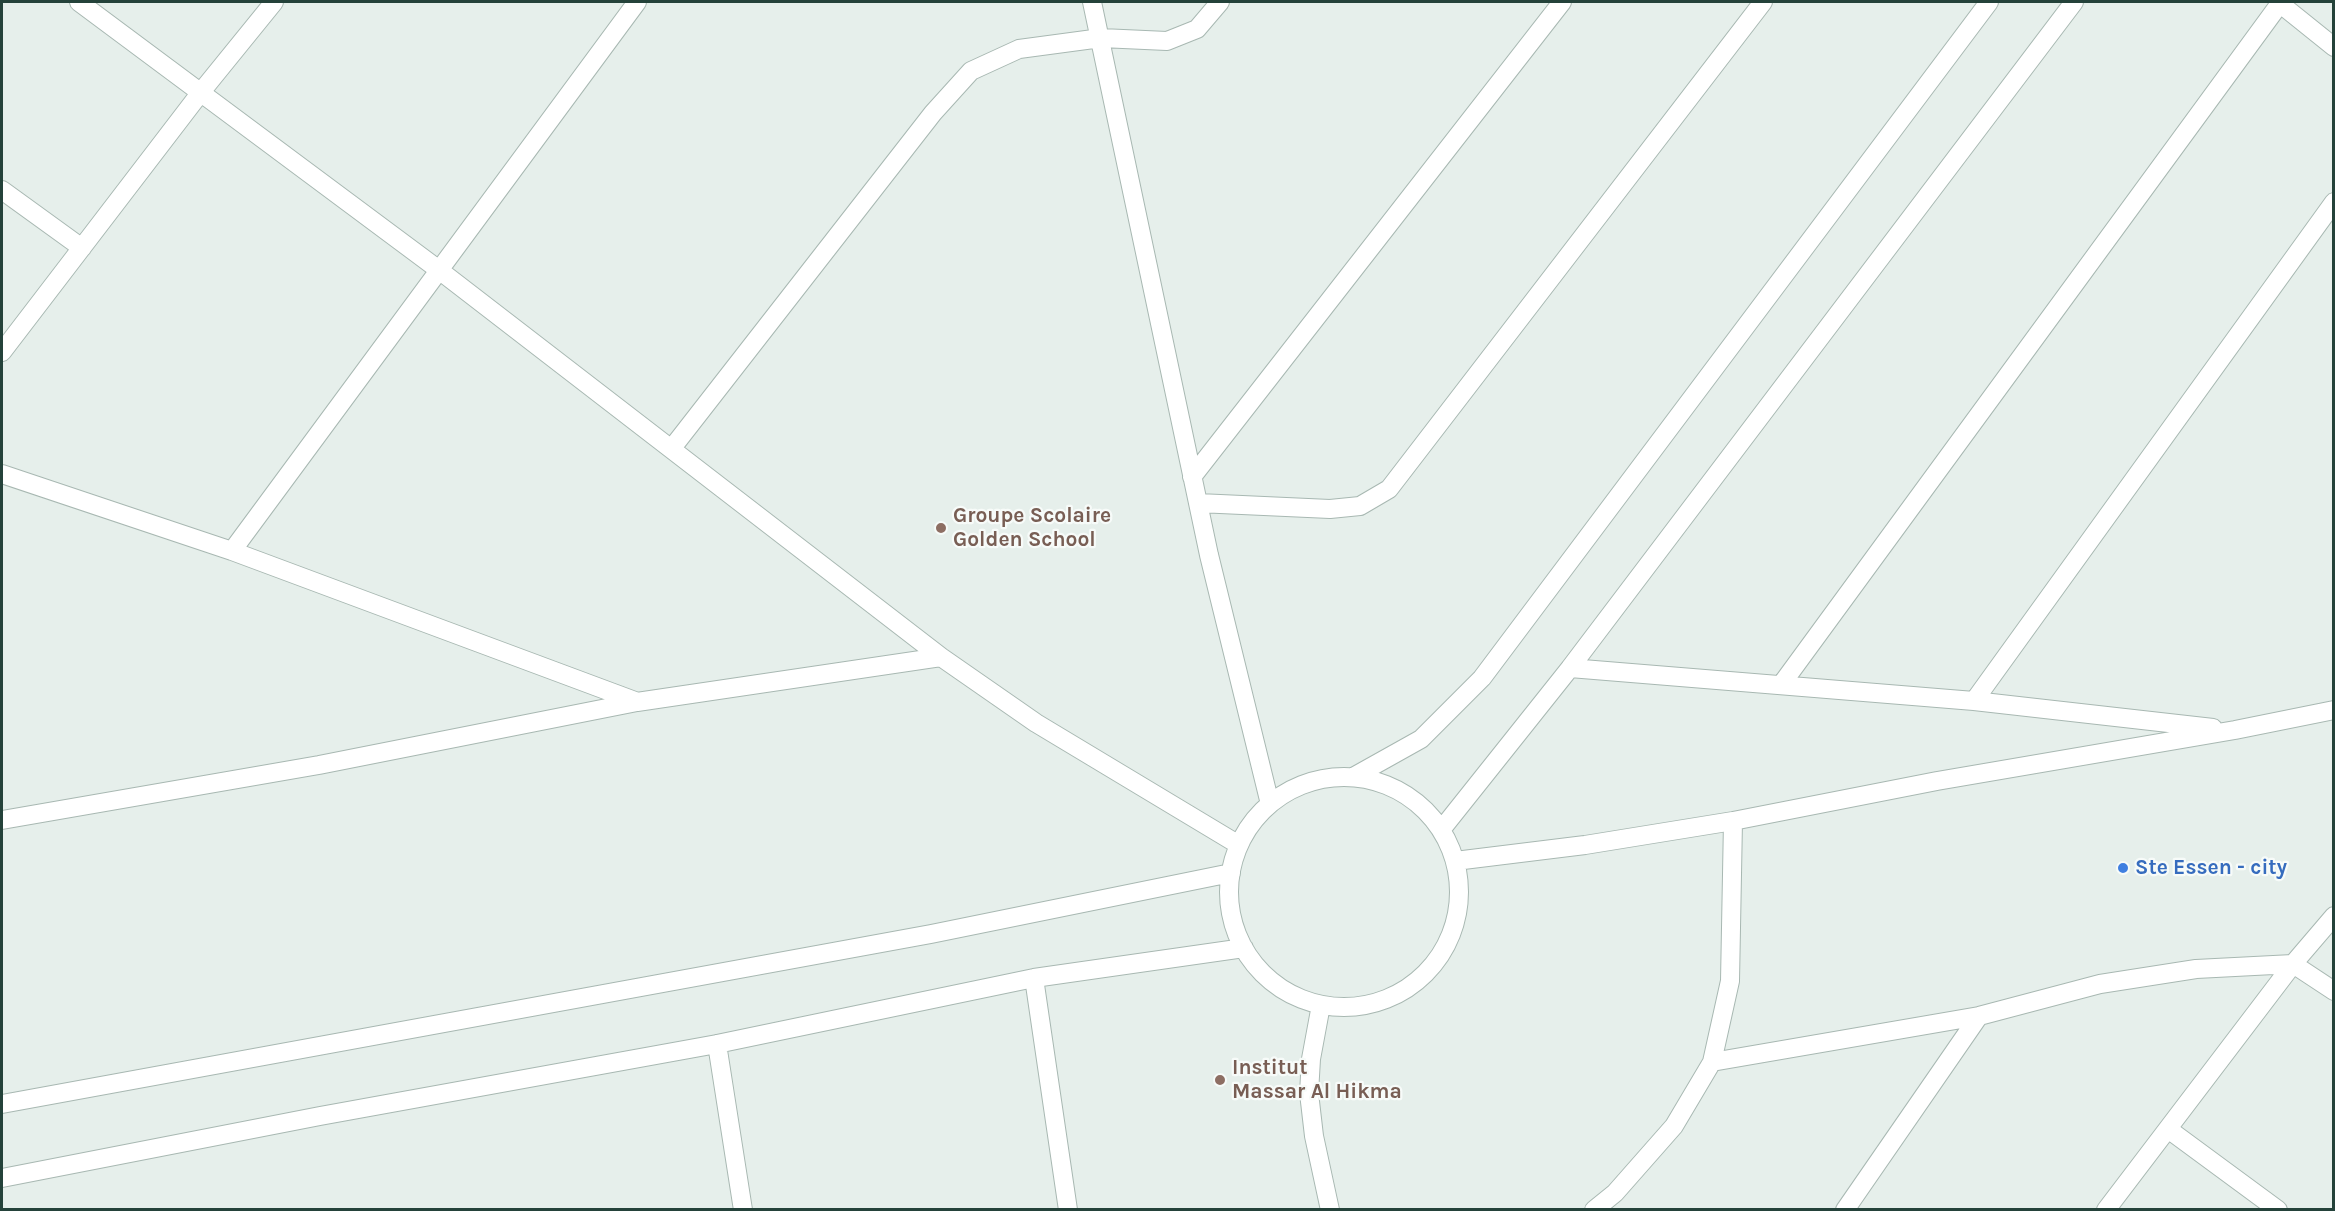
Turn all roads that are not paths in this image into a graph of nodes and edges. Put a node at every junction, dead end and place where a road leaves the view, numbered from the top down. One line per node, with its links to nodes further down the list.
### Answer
1 (79, 2): 13 (street)
2 (274, 2): 13 (street)
3 (637, 2): 17 (street)
4 (1092, 2): 11 (street)
5 (1220, 2): 11 (street)
6 (1562, 2): 21 (street)
7 (1763, 2): 22 (street)
8 (1989, 2): 31 (street)
9 (2074, 2): 25 (street)
10 (2280, 2): 12 (street); 26 (street)
11 (1101, 38): 19 (street); 21 (street)
12 (2334, 47)
13 (201, 92): 16 (street); 17 (street)
14 (2, 190): 16 (street)
15 (2334, 202): 27 (street)
16 (82, 248): 18 (street)
17 (439, 270): 19 (street); 23 (street)
18 (2, 352)
19 (672, 448): 24 (street)
20 (2, 474): 23 (street)
21 (1192, 477): 22 (street)
22 (1198, 503): 32 (street)
23 (232, 551): 28 (street)
24 (941, 657): 28 (street); 36 (street)
25 (1570, 668): 26 (street); 35 (street)
26 (1780, 685): 27 (street)
27 (1974, 701): 30 (street)
28 (637, 702): 33 (street)
29 (2334, 710): 30 (street)
30 (2235, 730): 34 (street)
31 (1353, 777): 32 (street); 35 (street)
32 (1270, 804): 36 (street)
33 (2, 820)
34 (1733, 821): 37 (street); 47 (street)
35 (1441, 830): 37 (street)
36 (1239, 845): 38 (street)
37 (1455, 861): 44 (street)
38 (1231, 873): 40 (street); 48 (street)
39 (2334, 916): 41 (street)
40 (1244, 948): 42 (street); 44 (street)
41 (2293, 963): 43 (street); 45 (street); 49 (street)
42 (1034, 978): 46 (street); 52 (street)
43 (2334, 991)
44 (1321, 1005): 53 (street)
45 (1979, 1016): 47 (street); 55 (street)
46 (717, 1044): 50 (street); 51 (street)
47 (1712, 1062): 54 (street)
48 (2, 1104)
49 (2168, 1129): 56 (street); 57 (street)
50 (2, 1178)
51 (743, 1209)
52 (1068, 1209)
53 (1330, 1209)
54 (1594, 1209)
55 (1845, 1209)
56 (2106, 1209)
57 (2278, 1209)

